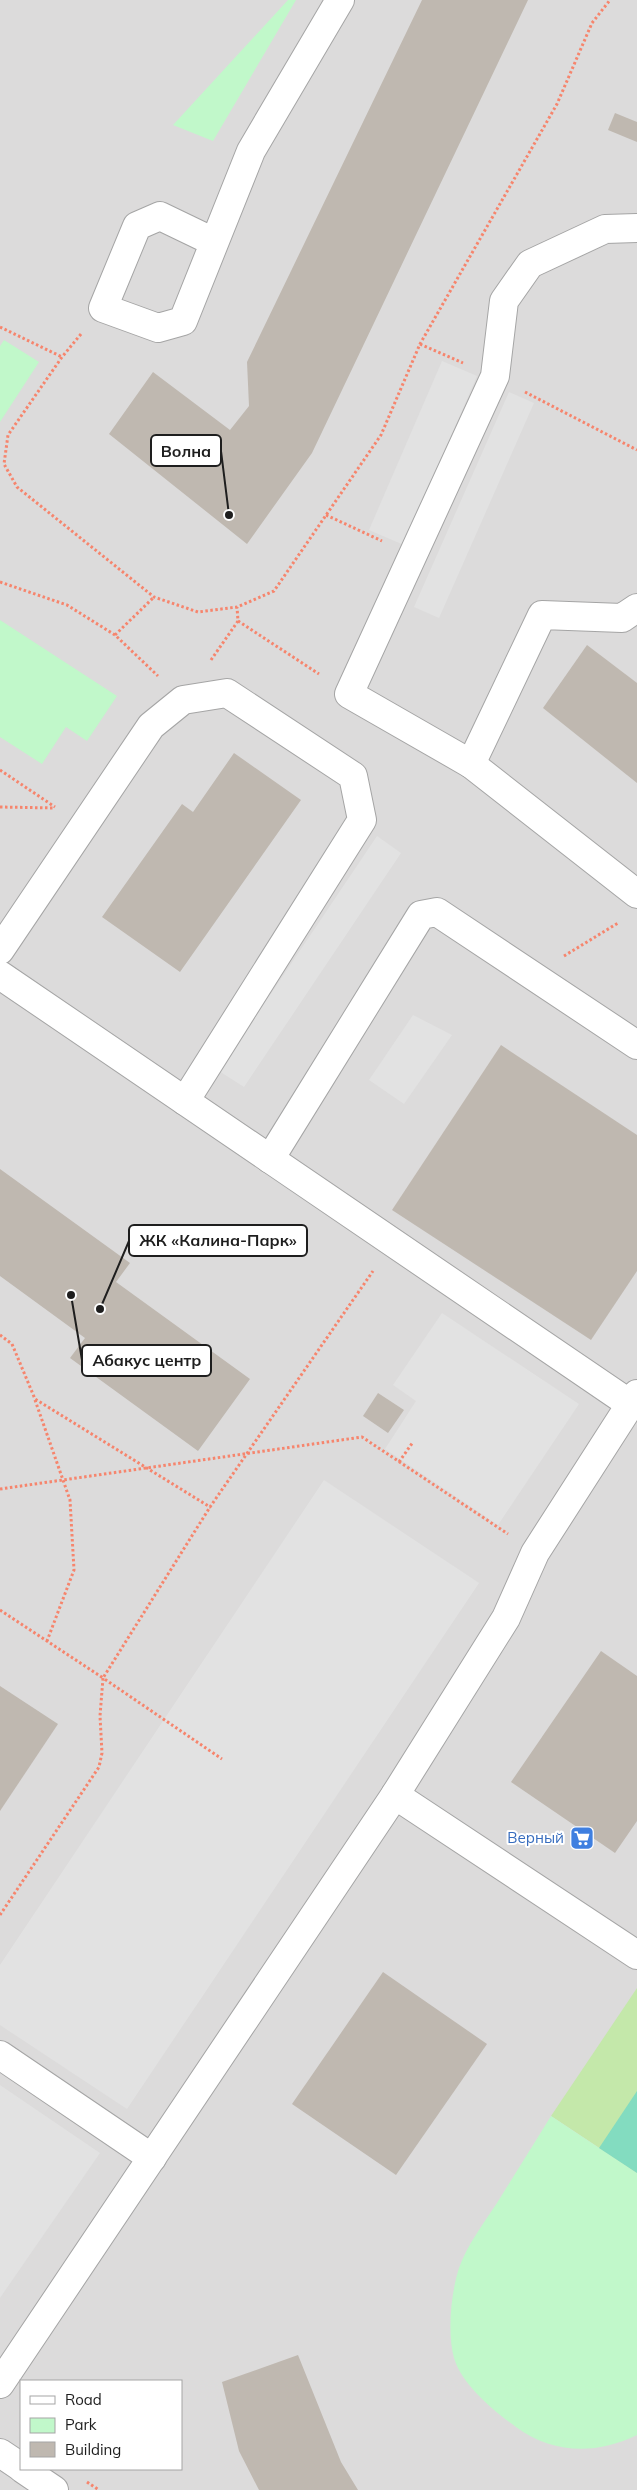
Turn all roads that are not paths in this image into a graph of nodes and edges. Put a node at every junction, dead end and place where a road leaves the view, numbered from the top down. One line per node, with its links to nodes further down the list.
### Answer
1 (340, 0): 3 (lane)
2 (637, 228): 5 (lane)
3 (214, 242): 3 (lane)
4 (637, 608): 5 (lane)
5 (471, 764): 6 (lane)
6 (637, 894)
7 (0, 950): 10 (lane)
8 (0, 975): 10 (lane)
9 (637, 1045): 11 (lane)
10 (185, 1101): 11 (lane)
11 (270, 1159): 12 (lane)
12 (633, 1399): 13 (lane)
13 (395, 1795): 14 (lane); 16 (lane)
14 (637, 1956)
15 (0, 2055): 16 (lane)
16 (152, 2158): 17 (lane)
17 (0, 2384)
18 (0, 2453): 19 (lane)
19 (20, 2467)
20 (25, 2470): 21 (lane)
21 (54, 2490)

